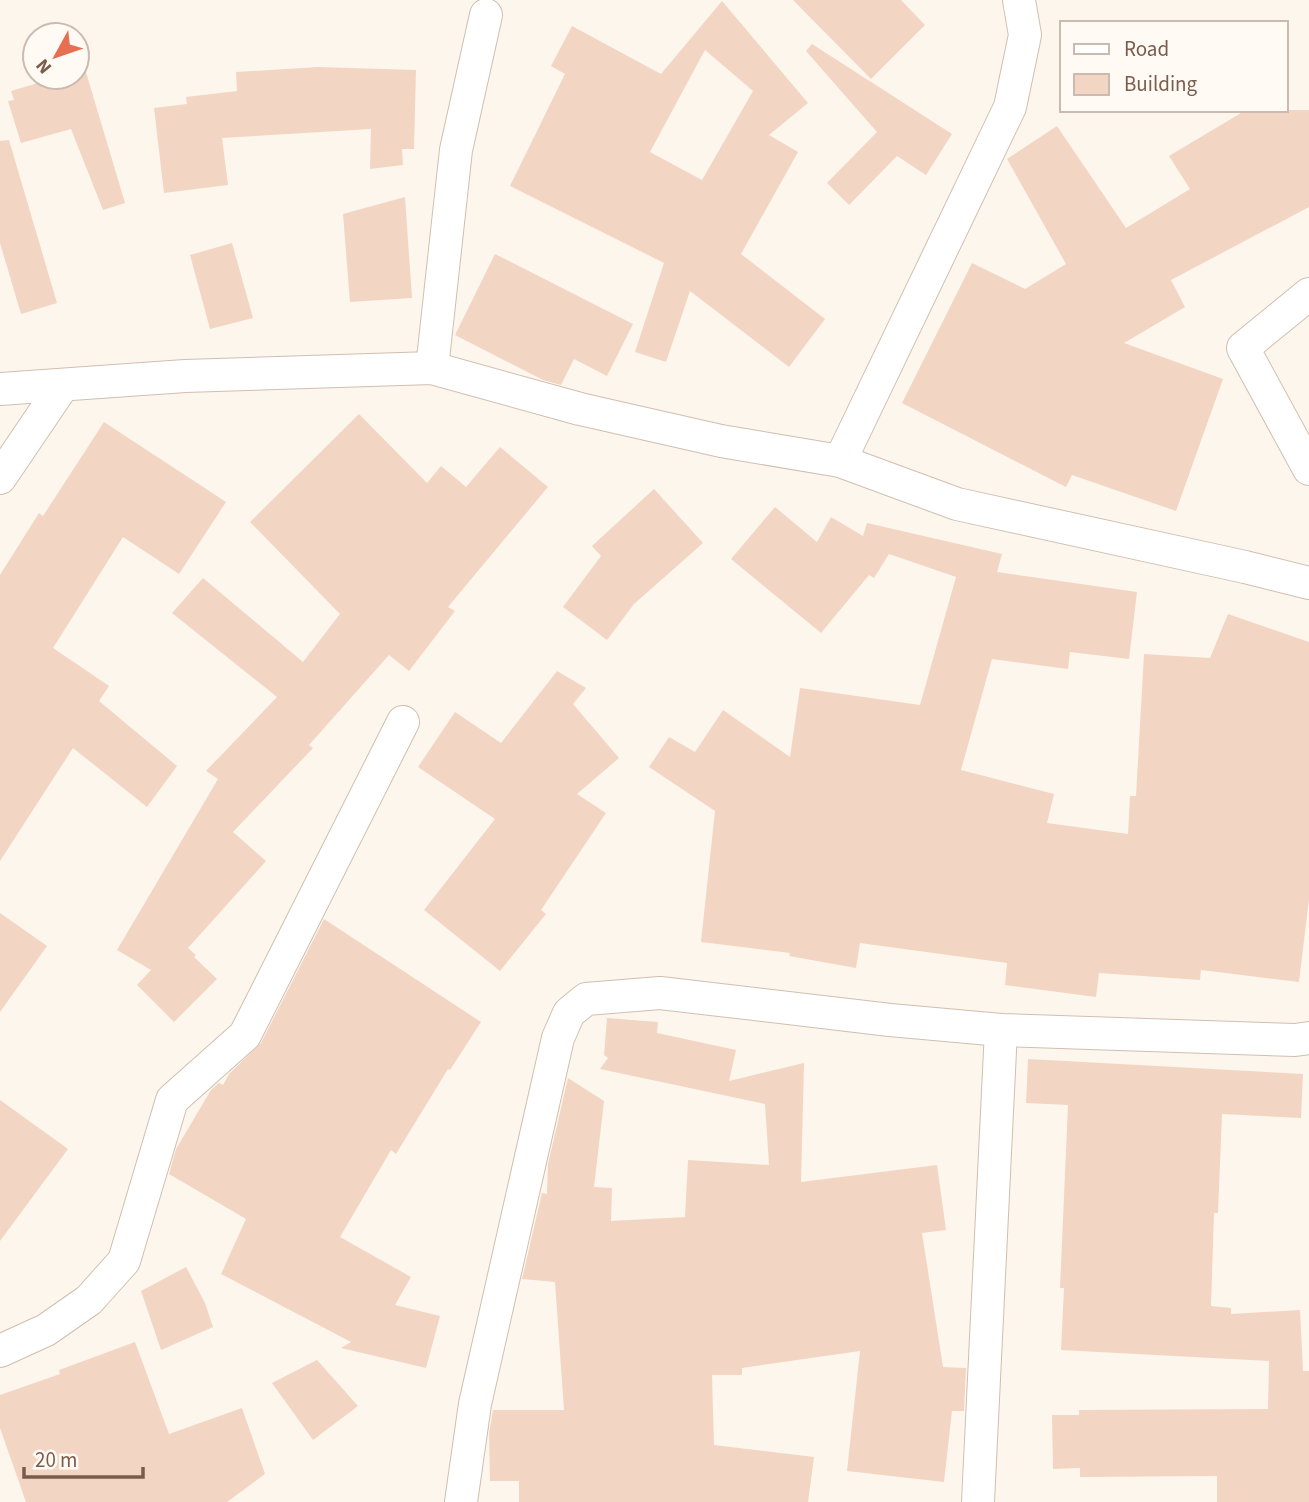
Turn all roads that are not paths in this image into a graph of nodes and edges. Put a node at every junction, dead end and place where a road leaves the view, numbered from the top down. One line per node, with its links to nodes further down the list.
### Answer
1 (1020, 0): 7 (street)
2 (486, 15): 4 (street)
3 (1309, 295): 8 (street)
4 (432, 368): 5 (street); 7 (street)
5 (64, 385): 6 (street); 9 (street)
6 (0, 389)
7 (840, 461): 10 (street)
8 (1309, 469)
9 (0, 478)
10 (1309, 583)
11 (402, 722): 14 (street)
12 (1001, 1030): 13 (street); 15 (street); 16 (street)
13 (1309, 1038)
14 (0, 1351)
15 (461, 1502)
16 (978, 1502)

